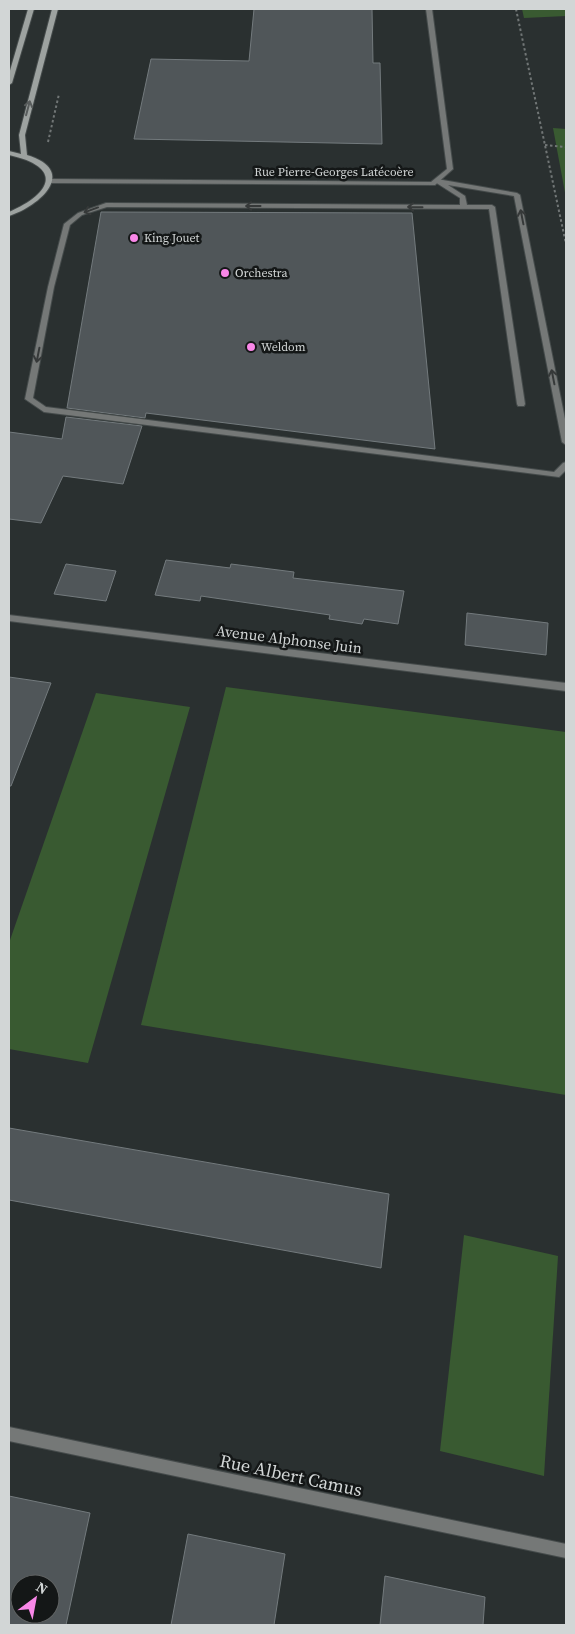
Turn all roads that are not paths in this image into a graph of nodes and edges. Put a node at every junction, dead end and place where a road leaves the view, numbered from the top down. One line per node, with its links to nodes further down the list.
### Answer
1 (31, 9): 4 (street)
2 (55, 9): 6 (street, one-way to 2)
3 (429, 9): 8 (street)
4 (9, 83)
5 (9, 153): 6 (street)
6 (24, 156): 7 (street)
7 (50, 181): 8 (street, Rue Pierre-Georges Latécoère); 10 (street)
8 (437, 181): 9 (street); 12 (street, Rue Pierre-Georges Latécoère, one-way to 8)
9 (464, 208): 11 (street); 13 (street, one-way to 13)
10 (9, 214)
11 (521, 404)
12 (566, 442)
13 (566, 465)
14 (9, 618): 15 (street, Avenue Alphonse Juin)
15 (566, 688)
16 (9, 1434): 17 (street, Rue Albert Camus)
17 (566, 1551)

